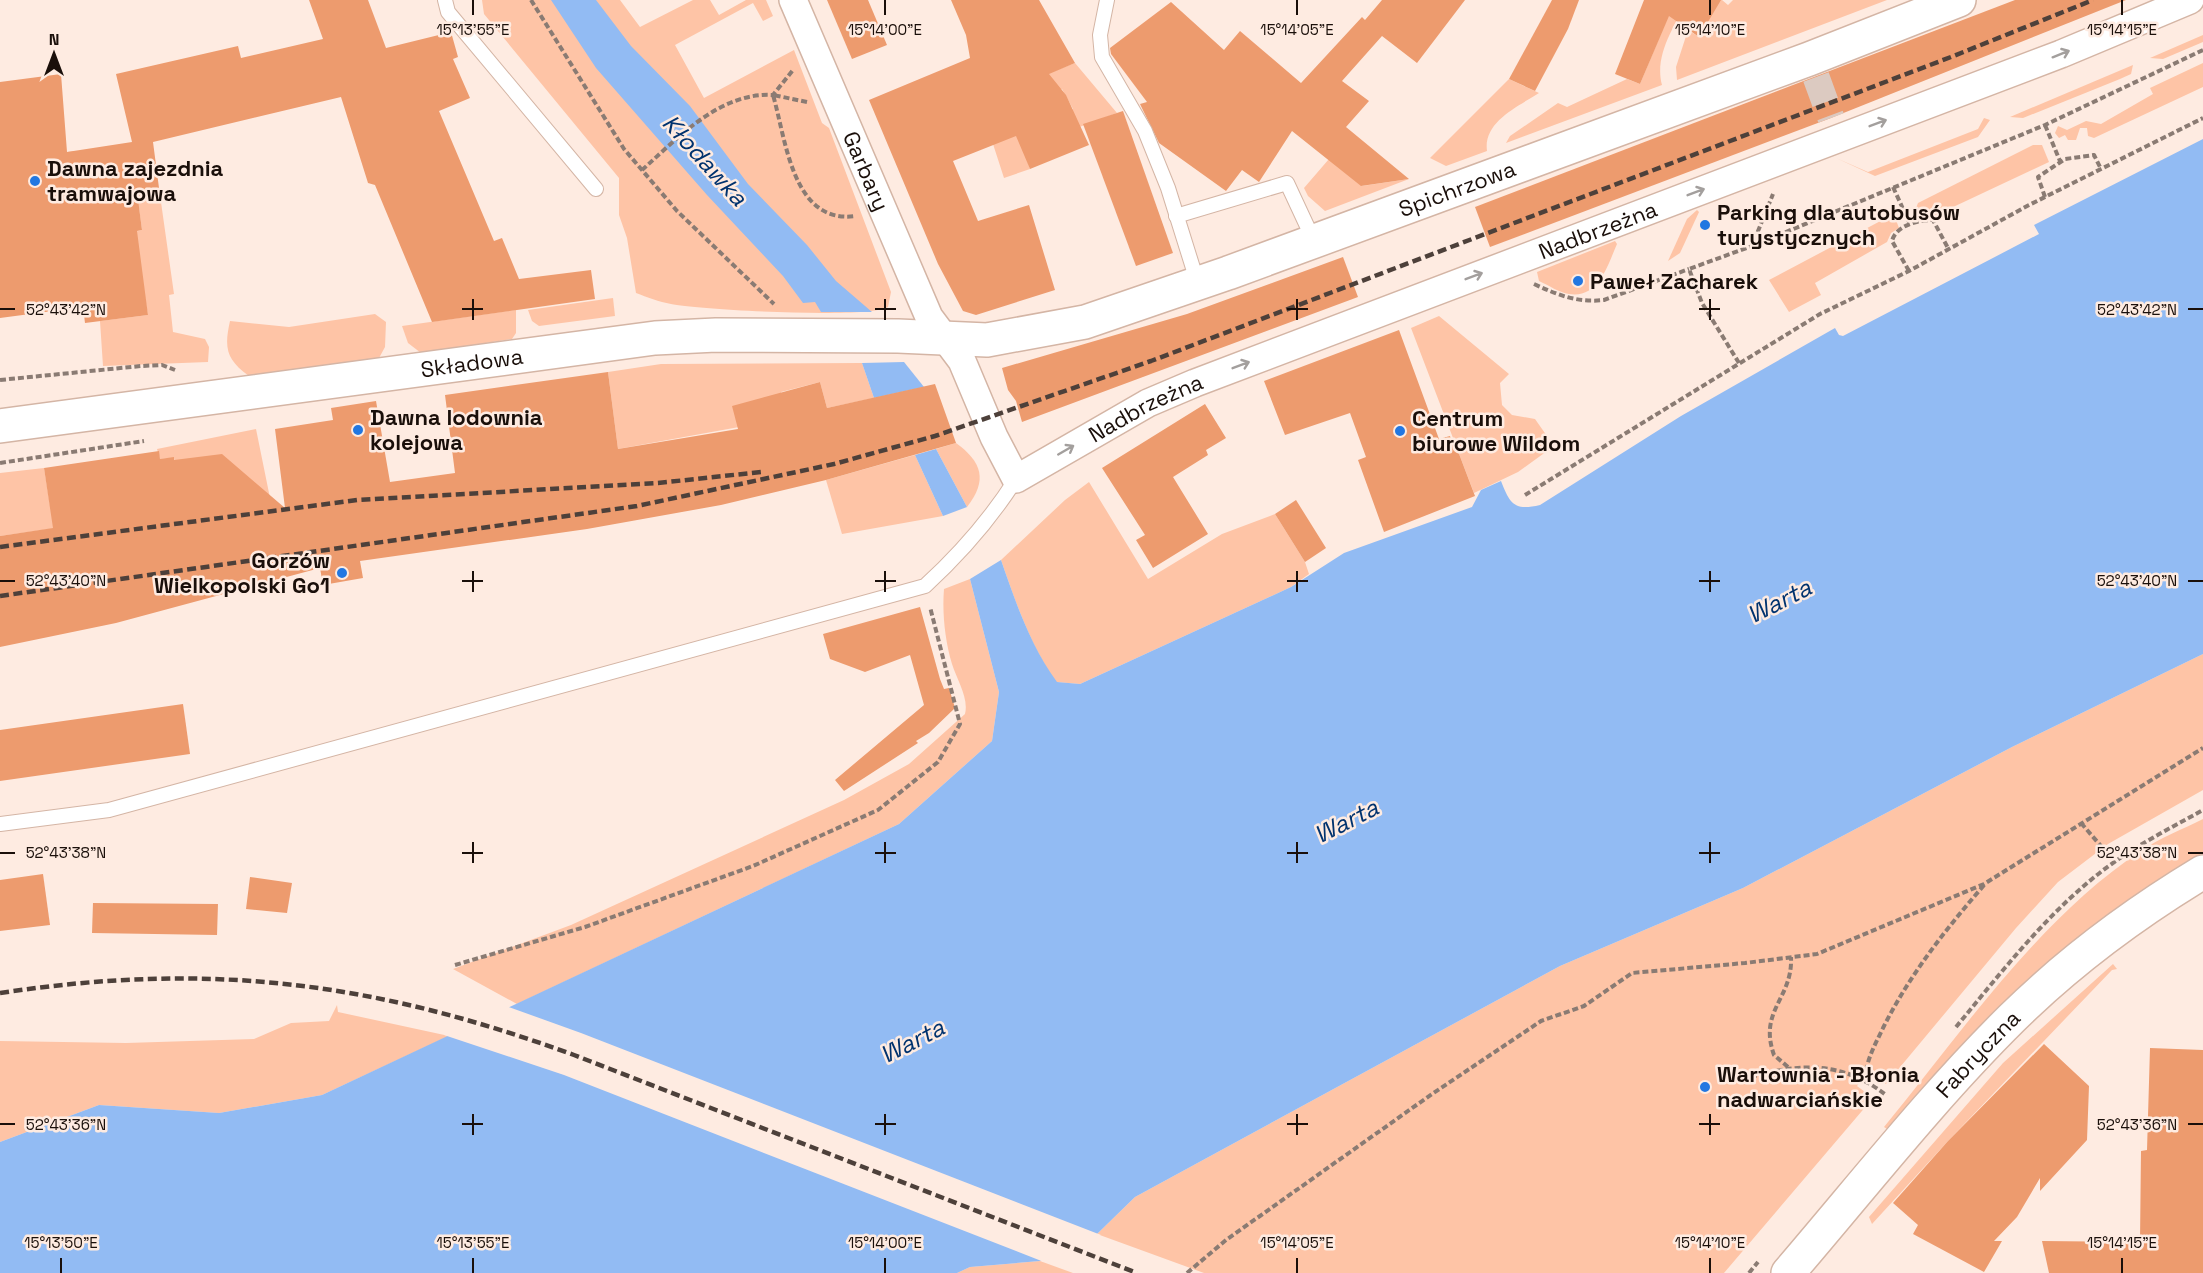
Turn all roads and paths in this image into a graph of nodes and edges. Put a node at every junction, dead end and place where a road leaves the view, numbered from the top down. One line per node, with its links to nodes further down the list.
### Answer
1 (444, 0): 18 (lane)
2 (531, 0): 16 (path)
3 (793, 0): 8 (street, Garbary)
4 (1107, 0): 20 (lane)
5 (1959, 0): 23 (street, Spichrzowa)
6 (2190, 0): 13 (street, Nadbrzeżna, one-way to 6)
7 (2203, 50): 12 (path)
8 (816, 56): 9 (path); 10 (street, Garbary)
9 (773, 94): 10 (path); 16 (path); 21 (path)
10 (840, 110): 31 (street, Garbary)
11 (2203, 118): 15 (path)
12 (2045, 125): 14 (path); 17 (path)
13 (1788, 157): 24 (path); 26 (street, Nadbrzeżna, one-way to 13)
14 (2060, 161): 15 (path); 19 (path)
15 (2101, 169): 19 (path)
16 (642, 170): 30 (path)
17 (1893, 187): 22 (path); 24 (path)
18 (596, 189)
19 (2045, 197): 25 (path)
20 (1176, 216): 23 (lane); 29 (lane)
21 (866, 218)
22 (1909, 222): 25 (path); 28 (path)
23 (1314, 241): 29 (street, Spichrzowa)
24 (1752, 246): 27 (path)
25 (1949, 250): 28 (path)
26 (1497, 267): 27 (path); 36 (street, Nadbrzeżna, one-way to 26)
27 (1689, 269): 32 (path)
28 (1909, 271): 32 (path)
29 (1198, 284): 31 (street, Spichrzowa)
30 (794, 337): 31 (street, Składowa); 35 (street, Składowa)
31 (945, 339): 36 (street, Garbary)
32 (1739, 363): 37 (path)
33 (185, 371): 34 (path)
34 (0, 380)
35 (0, 426)
36 (1016, 479): 38 (lane)
37 (1525, 495)
38 (925, 586): 41 (lane); 46 (path)
39 (2203, 748): 40 (path)
40 (2081, 822): 42 (path); 44 (path)
41 (0, 824)
42 (2107, 853)
43 (2203, 872): 52 (street, Fabryczna)
44 (1988, 881): 45 (path); 49 (path)
45 (1791, 957): 47 (path); 51 (path)
46 (455, 965)
47 (1789, 1067): 48 (path); 49 (path)
48 (1742, 1080)
49 (1865, 1080): 50 (path)
50 (1886, 1095)
51 (1186, 1273)
52 (1788, 1273)

